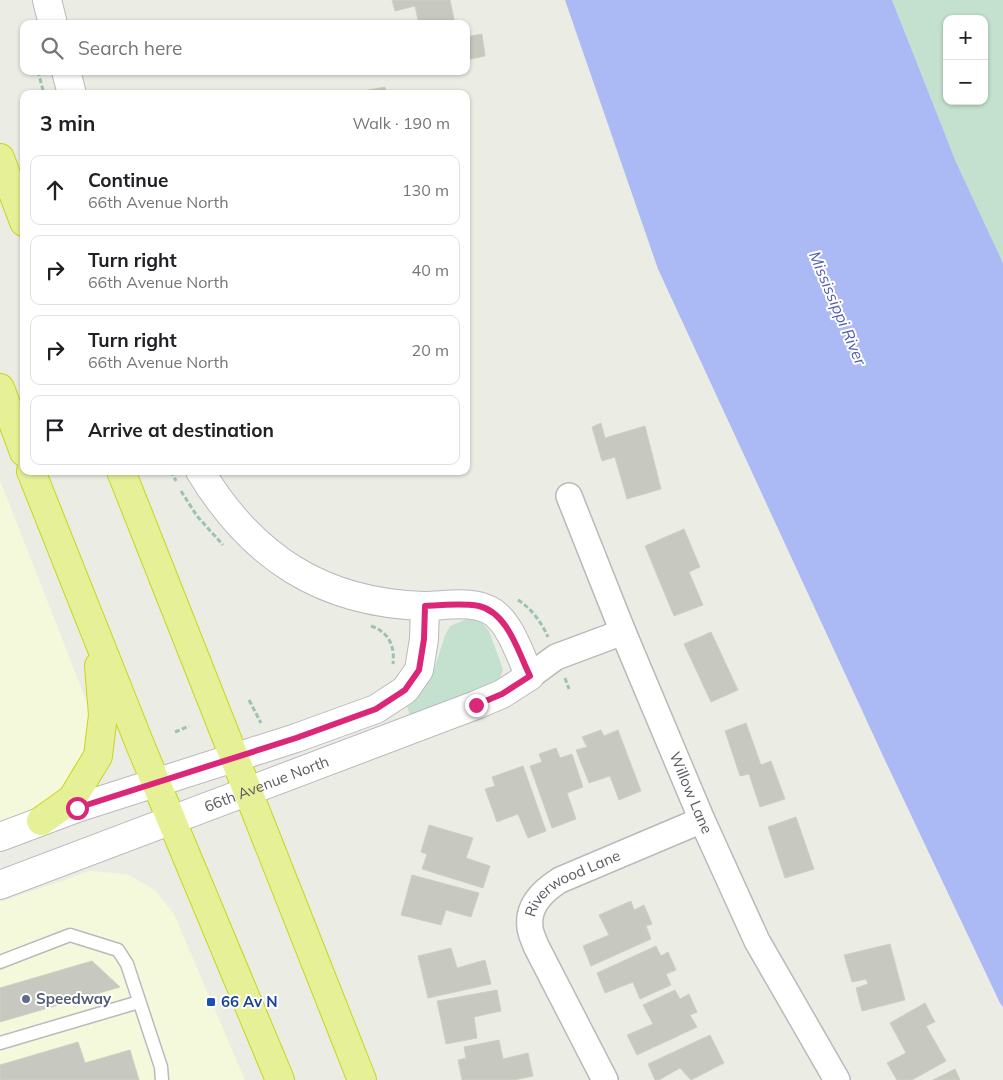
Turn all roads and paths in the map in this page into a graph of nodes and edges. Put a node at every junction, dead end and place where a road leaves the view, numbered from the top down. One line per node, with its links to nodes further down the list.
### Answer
1 (47, 0): 2 (street)
2 (52, 20)
3 (39, 75): 5 (path)
4 (67, 75): 6 (street)
5 (43, 90)
6 (71, 90)
7 (0, 158): 8 (highway)
8 (20, 211)
9 (0, 388): 10 (highway)
10 (20, 441)
11 (33, 475): 18 (highway)
12 (123, 475): 25 (highway)
13 (206, 481): 15 (street)
14 (569, 496): 17 (street, Willow Lane)
15 (425, 606): 20 (street); 25 (street, 66th Avenue North)
16 (365, 625): 19 (path)
17 (623, 632): 20 (street, 66th Avenue North); 29 (street, Willow Lane)
18 (97, 637): 26 (highway); 30 (highway)
19 (393, 664)
20 (530, 676): 27 (street, 66th Avenue North)
21 (249, 700): 22 (path)
22 (270, 722)
23 (189, 726): 24 (path)
24 (175, 732)
25 (234, 758): 26 (street, 66th Avenue North); 27 (highway)
26 (156, 782): 28 (highway); 30 (street, 66th Avenue North)
27 (248, 790): 28 (street, 66th Avenue North); 38 (highway)
28 (171, 820): 32 (street, 66th Avenue North); 37 (highway)
29 (702, 820): 39 (street, Riverwood Lane); 40 (street, Willow Lane)
30 (41, 821): 31 (street, 66th Avenue North)
31 (0, 837)
32 (0, 885)
33 (0, 962): 34 (lane)
34 (139, 1002): 35 (lane); 36 (lane)
35 (0, 1044)
36 (162, 1080)
37 (280, 1080)
38 (362, 1080)
39 (605, 1080)
40 (837, 1080)

